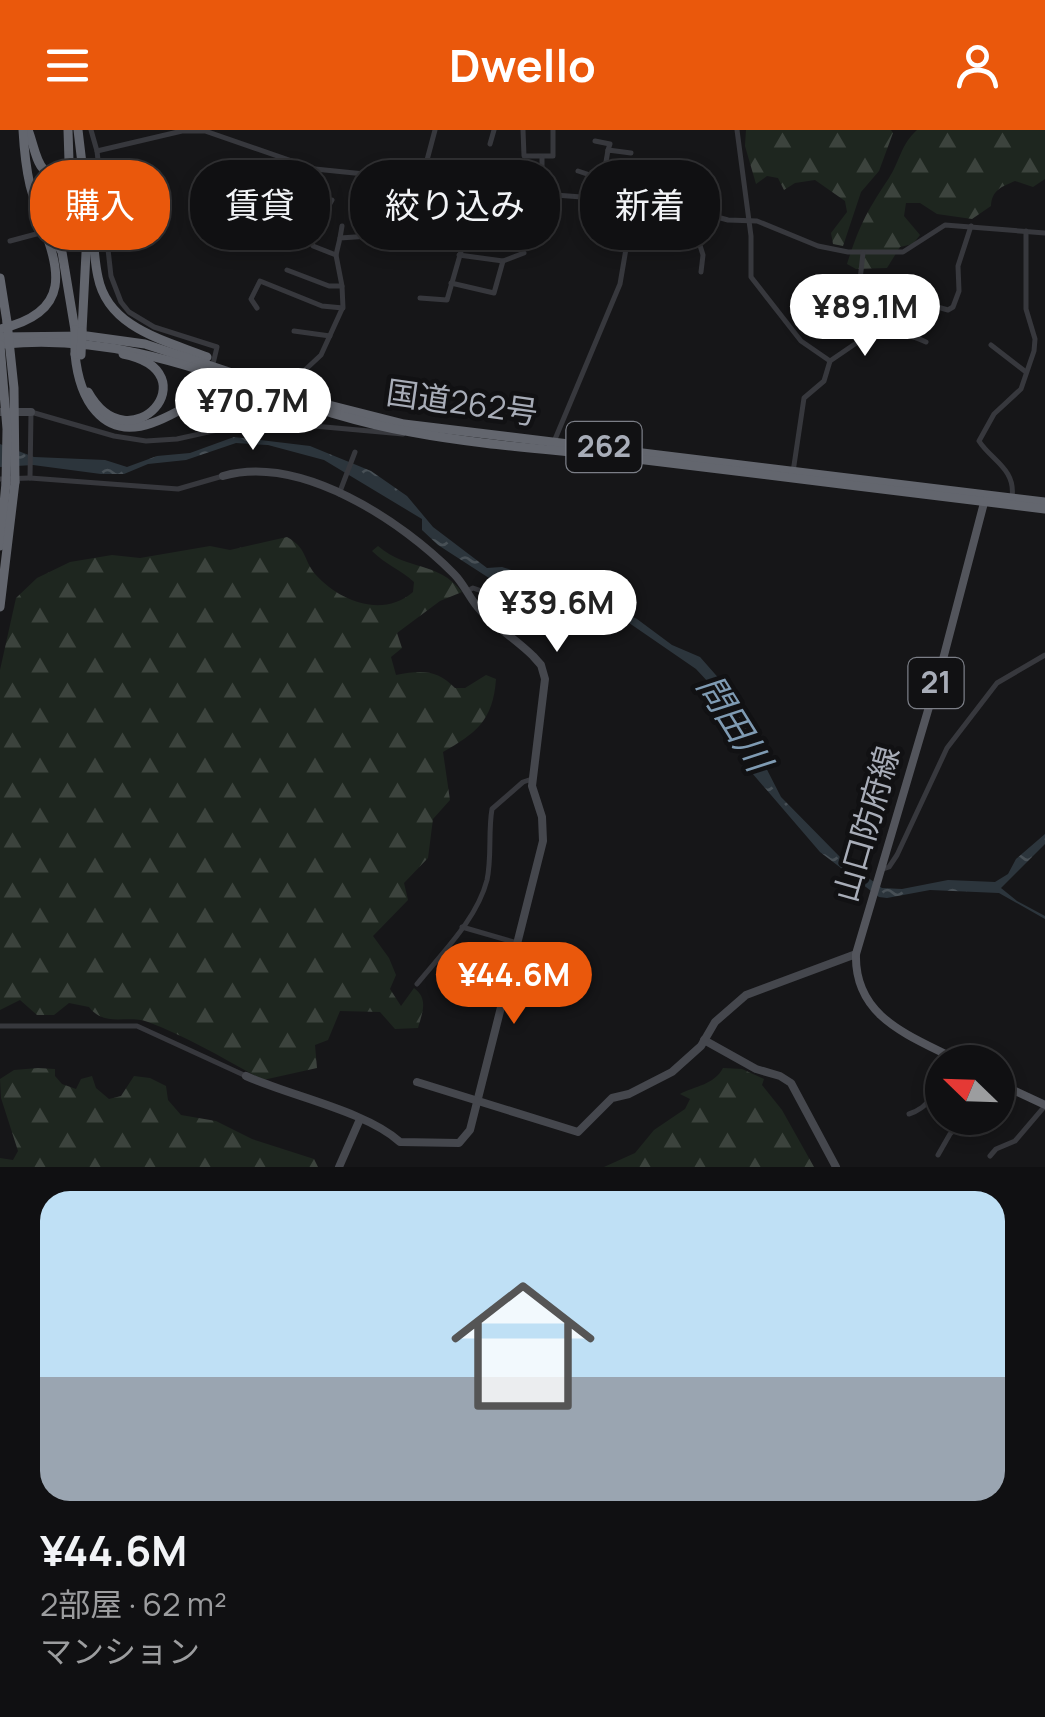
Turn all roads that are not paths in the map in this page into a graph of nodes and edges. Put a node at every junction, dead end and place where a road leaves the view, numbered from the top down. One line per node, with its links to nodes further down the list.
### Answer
1 (26, 130): 2 (highway); 21 (highway)
2 (68, 130)
3 (78, 130): 16 (highway)
4 (91, 130): 13 (street)
5 (435, 130): 18 (street)
6 (494, 130): 11 (street)
7 (523, 130): 15 (street)
8 (553, 130): 15 (street)
9 (737, 130): 25 (street)
10 (595, 141): 12 (street)
11 (490, 144)
12 (608, 150): 14 (street); 19 (street)
13 (97, 151): 17 (street); 20 (street)
14 (631, 153)
15 (542, 157)
16 (82, 160)
17 (98, 160)
18 (427, 160)
19 (606, 160)
20 (350, 173)
21 (30, 184)
22 (332, 200): 23 (street)
23 (330, 204)
24 (720, 218): 25 (street)
25 (749, 221): 43 (street); 66 (street)
26 (342, 226): 32 (street)
27 (972, 226): 28 (street); 43 (street); 57 (street)
28 (1026, 232): 29 (street); 68 (street)
29 (1045, 233)
30 (30, 235): 33 (street)
31 (350, 237): 32 (street)
32 (340, 238): 45 (street)
33 (10, 240)
34 (51, 250): 56 (highway)
35 (61, 250): 58 (highway)
36 (86, 250): 58 (highway)
37 (94, 250): 67 (highway)
38 (108, 250): 67 (street)
39 (323, 250): 45 (street)
40 (460, 250): 46 (street)
41 (626, 250): 74 (street)
42 (701, 250): 49 (street)
43 (863, 252): 57 (street)
44 (524, 253): 47 (street)
45 (336, 255): 52 (street)
46 (458, 255): 47 (street); 51 (street)
47 (503, 261): 51 (street)
48 (287, 270): 52 (street)
49 (701, 272)
50 (0, 278): 56 (highway)
51 (451, 283): 53 (street)
52 (342, 286): 55 (street)
53 (420, 298)
54 (257, 308): 55 (street)
55 (343, 308): 60 (street)
56 (3, 325): 79 (highway, bridge)
57 (876, 327): 62 (street); 66 (street)
58 (78, 330): 65 (highway, bridge)
59 (294, 331): 60 (street)
60 (330, 336): 69 (street)
61 (0, 342): 63 (highway, 国道262号 / 262); 67 (highway); 79 (highway, bridge)
62 (926, 342)
63 (98, 345): 65 (highway); 72 (highway, 国道262号 / 262)
64 (990, 345): 68 (street)
65 (78, 355): 72 (highway)
66 (830, 360): 76 (street)
67 (214, 362): 69 (highway, 国道262号 / 262)
68 (1026, 372): 81 (street)
69 (288, 392): 74 (highway, 国道262号 / 262)
70 (0, 412): 71 (street)
71 (30, 412): 73 (street); 77 (street)
72 (352, 420): 73 (highway, 国道262号 / 262)
73 (468, 440): 74 (highway, 国道262号 / 262)
74 (553, 445): 76 (highway, 国道262号 / 262)
75 (355, 453): 80 (street)
76 (792, 474): 82 (highway, 国道262号 / 262)
77 (29, 475): 78 (street); 79 (street)
78 (224, 476): 80 (street)
79 (7, 481): 85 (highway); 87 (highway)
80 (340, 492): 86 (street)
81 (1012, 497): 82 (highway, 国道262号 / 262); 83 (highway, 国道262号 / 262)
82 (985, 498): 84 (highway, 国道262号 / 262); 91 (main road, 山口防府線 / 21)
83 (1045, 502)
84 (1045, 510)
85 (0, 546)
86 (468, 591): 88 (street); 90 (street)
87 (0, 607)
88 (581, 626)
89 (1045, 656): 91 (street)
90 (532, 780): 92 (street); 93 (street)
91 (880, 869): 94 (main road, 山口防府線 / 21)
92 (462, 927): 93 (street); 95 (street)
93 (519, 944): 102 (street)
94 (856, 954): 97 (street); 98 (main road, 山口防府線 / 21)
95 (417, 984)
96 (0, 1026): 99 (street)
97 (704, 1040): 102 (street); 111 (street)
98 (930, 1045)
99 (246, 1076): 106 (street)
100 (418, 1082): 102 (street)
101 (1015, 1091): 103 (main road)
102 (477, 1101): 106 (street)
103 (1045, 1106): 109 (street)
104 (925, 1107): 105 (street)
105 (909, 1114)
106 (360, 1119): 110 (street)
107 (949, 1135): 108 (street)
108 (938, 1154)
109 (990, 1156)
110 (339, 1167)
111 (836, 1167)

